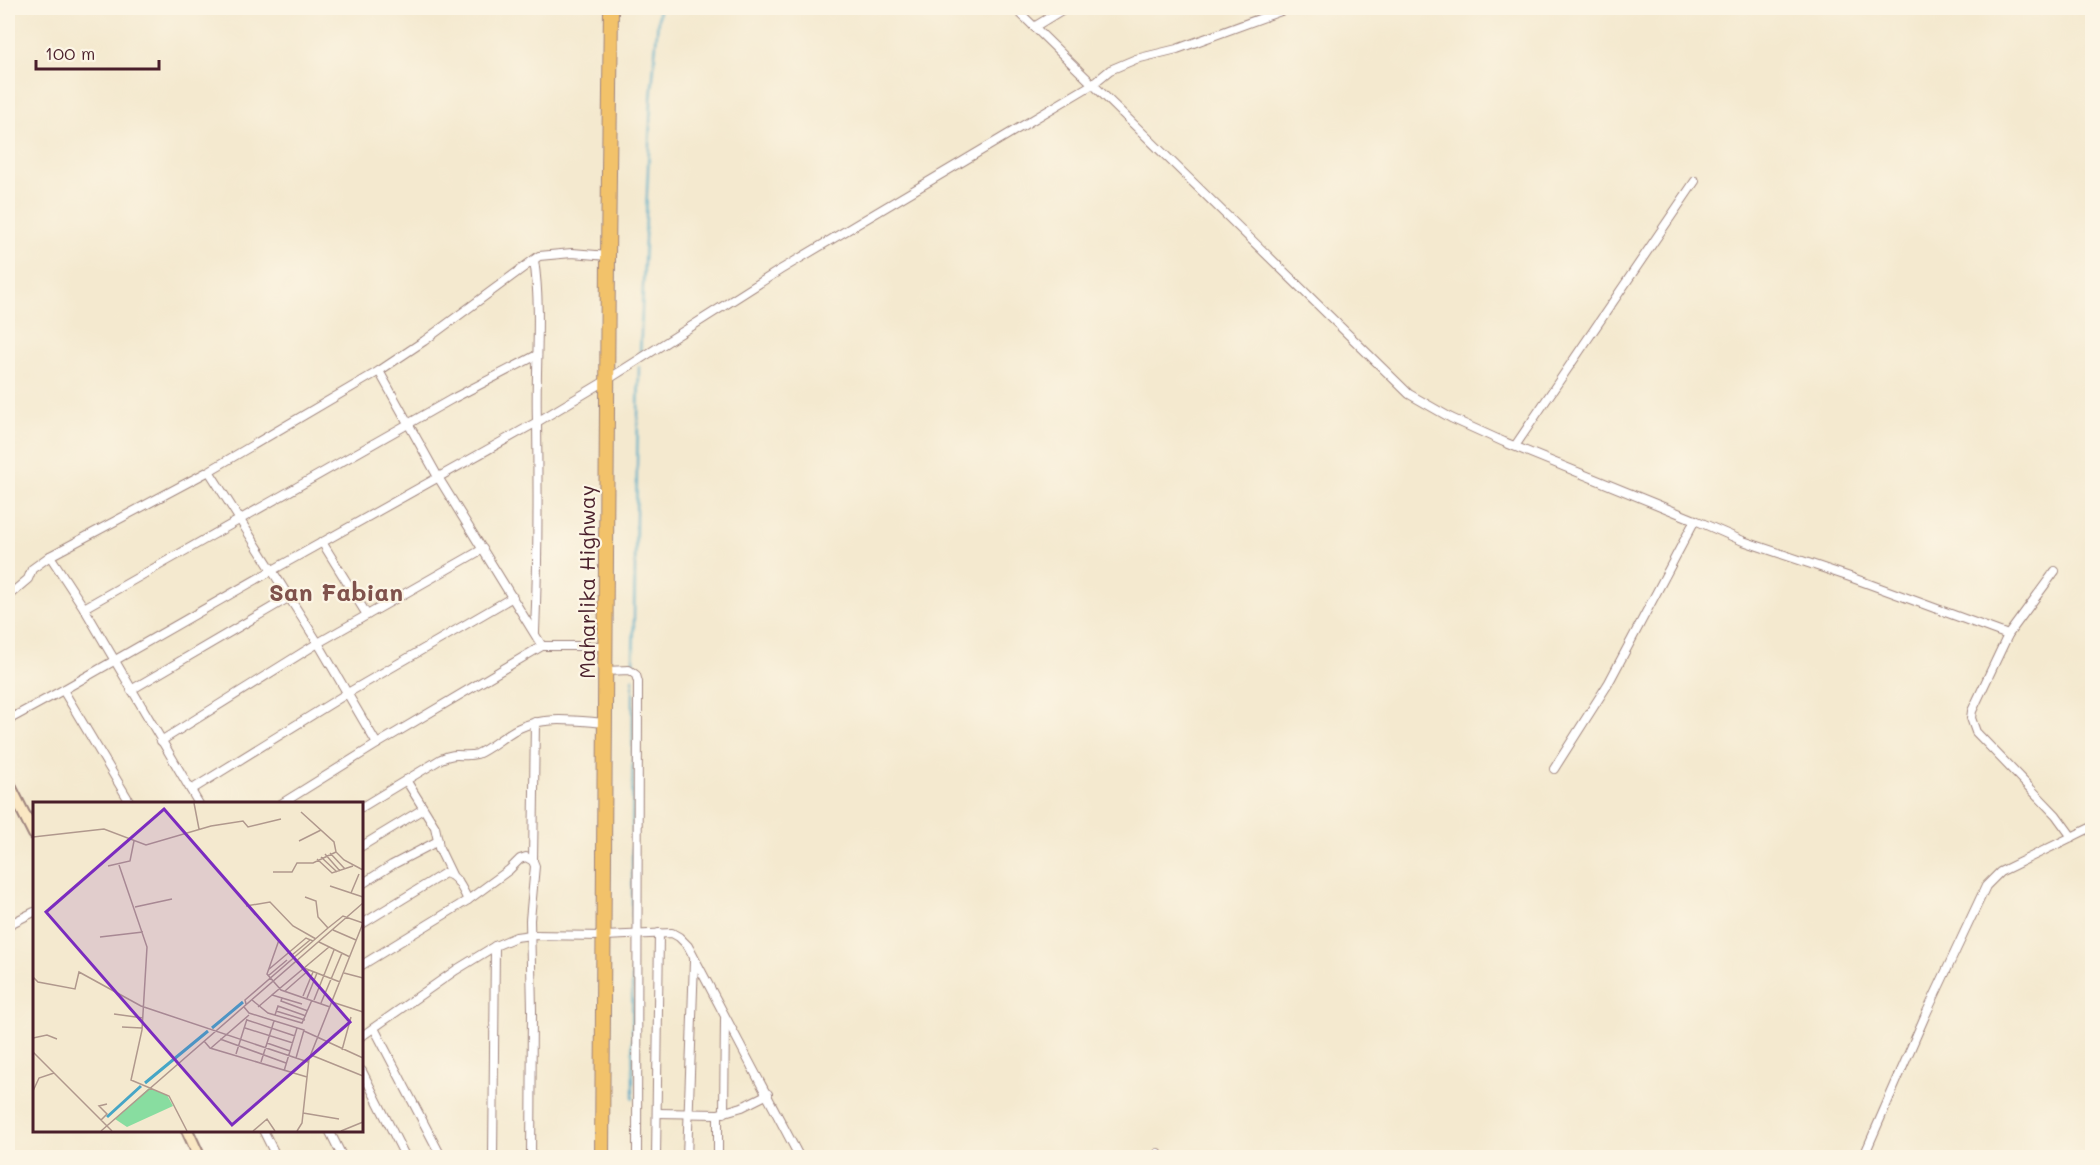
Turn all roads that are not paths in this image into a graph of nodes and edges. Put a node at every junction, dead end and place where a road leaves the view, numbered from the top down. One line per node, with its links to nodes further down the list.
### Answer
1 (611, 8): 8 (highway, Maharlika Highway)
2 (1015, 8): 5 (street)
3 (1065, 8): 5 (street)
4 (1289, 8): 6 (street)
5 (1034, 27): 6 (street)
6 (1093, 84): 12 (street); 15 (street)
7 (1695, 182): 15 (street)
8 (608, 256): 9 (street); 12 (highway, Maharlika Highway)
9 (534, 260): 10 (street); 11 (street)
10 (537, 355): 13 (street); 14 (street)
11 (379, 371): 14 (street); 16 (street)
12 (608, 380): 13 (street); 34 (highway, Maharlika Highway)
13 (537, 422): 17 (street); 30 (street)
14 (408, 424): 17 (street); 18 (street)
15 (1515, 446): 19 (street)
16 (209, 471): 18 (street); 22 (street)
17 (438, 477): 20 (street); 21 (street)
18 (240, 519): 23 (street); 28 (street)
19 (1695, 520): 31 (street); 45 (street)
20 (322, 542): 23 (street); 29 (street)
21 (483, 549): 26 (street); 29 (street)
22 (50, 556): 25 (street); 28 (street)
23 (271, 571): 27 (street); 35 (street)
24 (2055, 571): 31 (street)
25 (8, 596)
26 (513, 597): 30 (street); 39 (street)
27 (288, 598): 32 (street); 38 (street)
28 (84, 608): 35 (street)
29 (367, 615): 32 (street)
30 (535, 632): 33 (street)
31 (2008, 635): 56 (street)
32 (318, 643): 39 (street); 43 (street)
33 (542, 646): 34 (street); 44 (street)
34 (607, 646): 36 (highway, Maharlika Highway)
35 (115, 661): 37 (street); 38 (street)
36 (606, 671): 42 (highway, Maharlika Highway); 67 (street)
37 (63, 690): 40 (street); 49 (street)
38 (131, 690): 43 (street)
39 (346, 694): 44 (street); 48 (street)
40 (8, 720)
41 (535, 722): 42 (street); 46 (street); 59 (street)
42 (606, 723): 69 (highway, Maharlika Highway)
43 (162, 741): 48 (street)
44 (377, 744): 51 (street)
45 (1554, 769)
46 (406, 780): 52 (street); 53 (street)
47 (8, 785): 55 (main road)
48 (191, 790): 50 (street)
49 (130, 802)
50 (198, 802)
51 (284, 802)
52 (363, 806)
53 (423, 809): 57 (street); 58 (street)
54 (2092, 827): 56 (street)
55 (33, 832)
56 (2072, 837): 97 (street)
57 (438, 842): 60 (street); 61 (street)
58 (363, 845)
59 (533, 861): 62 (street); 68 (street)
60 (452, 875): 62 (street); 64 (street)
61 (363, 883)
62 (468, 900): 72 (street)
63 (33, 912): 65 (street)
64 (363, 923)
65 (8, 925)
66 (659, 933): 67 (street); 71 (street); 78 (street)
67 (638, 934): 69 (street); 92 (street)
68 (531, 935): 69 (street); 70 (street); 90 (street)
69 (604, 936): 91 (highway, Maharlika Highway)
70 (495, 946): 74 (street); 89 (street)
71 (694, 958): 73 (street); 79 (street)
72 (363, 964)
73 (725, 1017): 77 (street); 80 (street)
74 (374, 1028): 75 (street); 88 (street)
75 (363, 1032)
76 (363, 1073): 87 (street)
77 (768, 1094): 80 (street); 96 (street)
78 (657, 1113): 79 (street); 93 (street)
79 (688, 1114): 80 (street); 94 (street)
80 (721, 1114): 95 (street)
81 (187, 1132): 84 (main road)
82 (264, 1132): 85 (street)
83 (330, 1132): 86 (street)
84 (200, 1158)
85 (277, 1158)
86 (343, 1158)
87 (406, 1158)
88 (442, 1158)
89 (493, 1158)
90 (531, 1158)
91 (602, 1158)
92 (637, 1158)
93 (656, 1158)
94 (687, 1158)
95 (718, 1158)
96 (800, 1158)
97 (1863, 1158)

